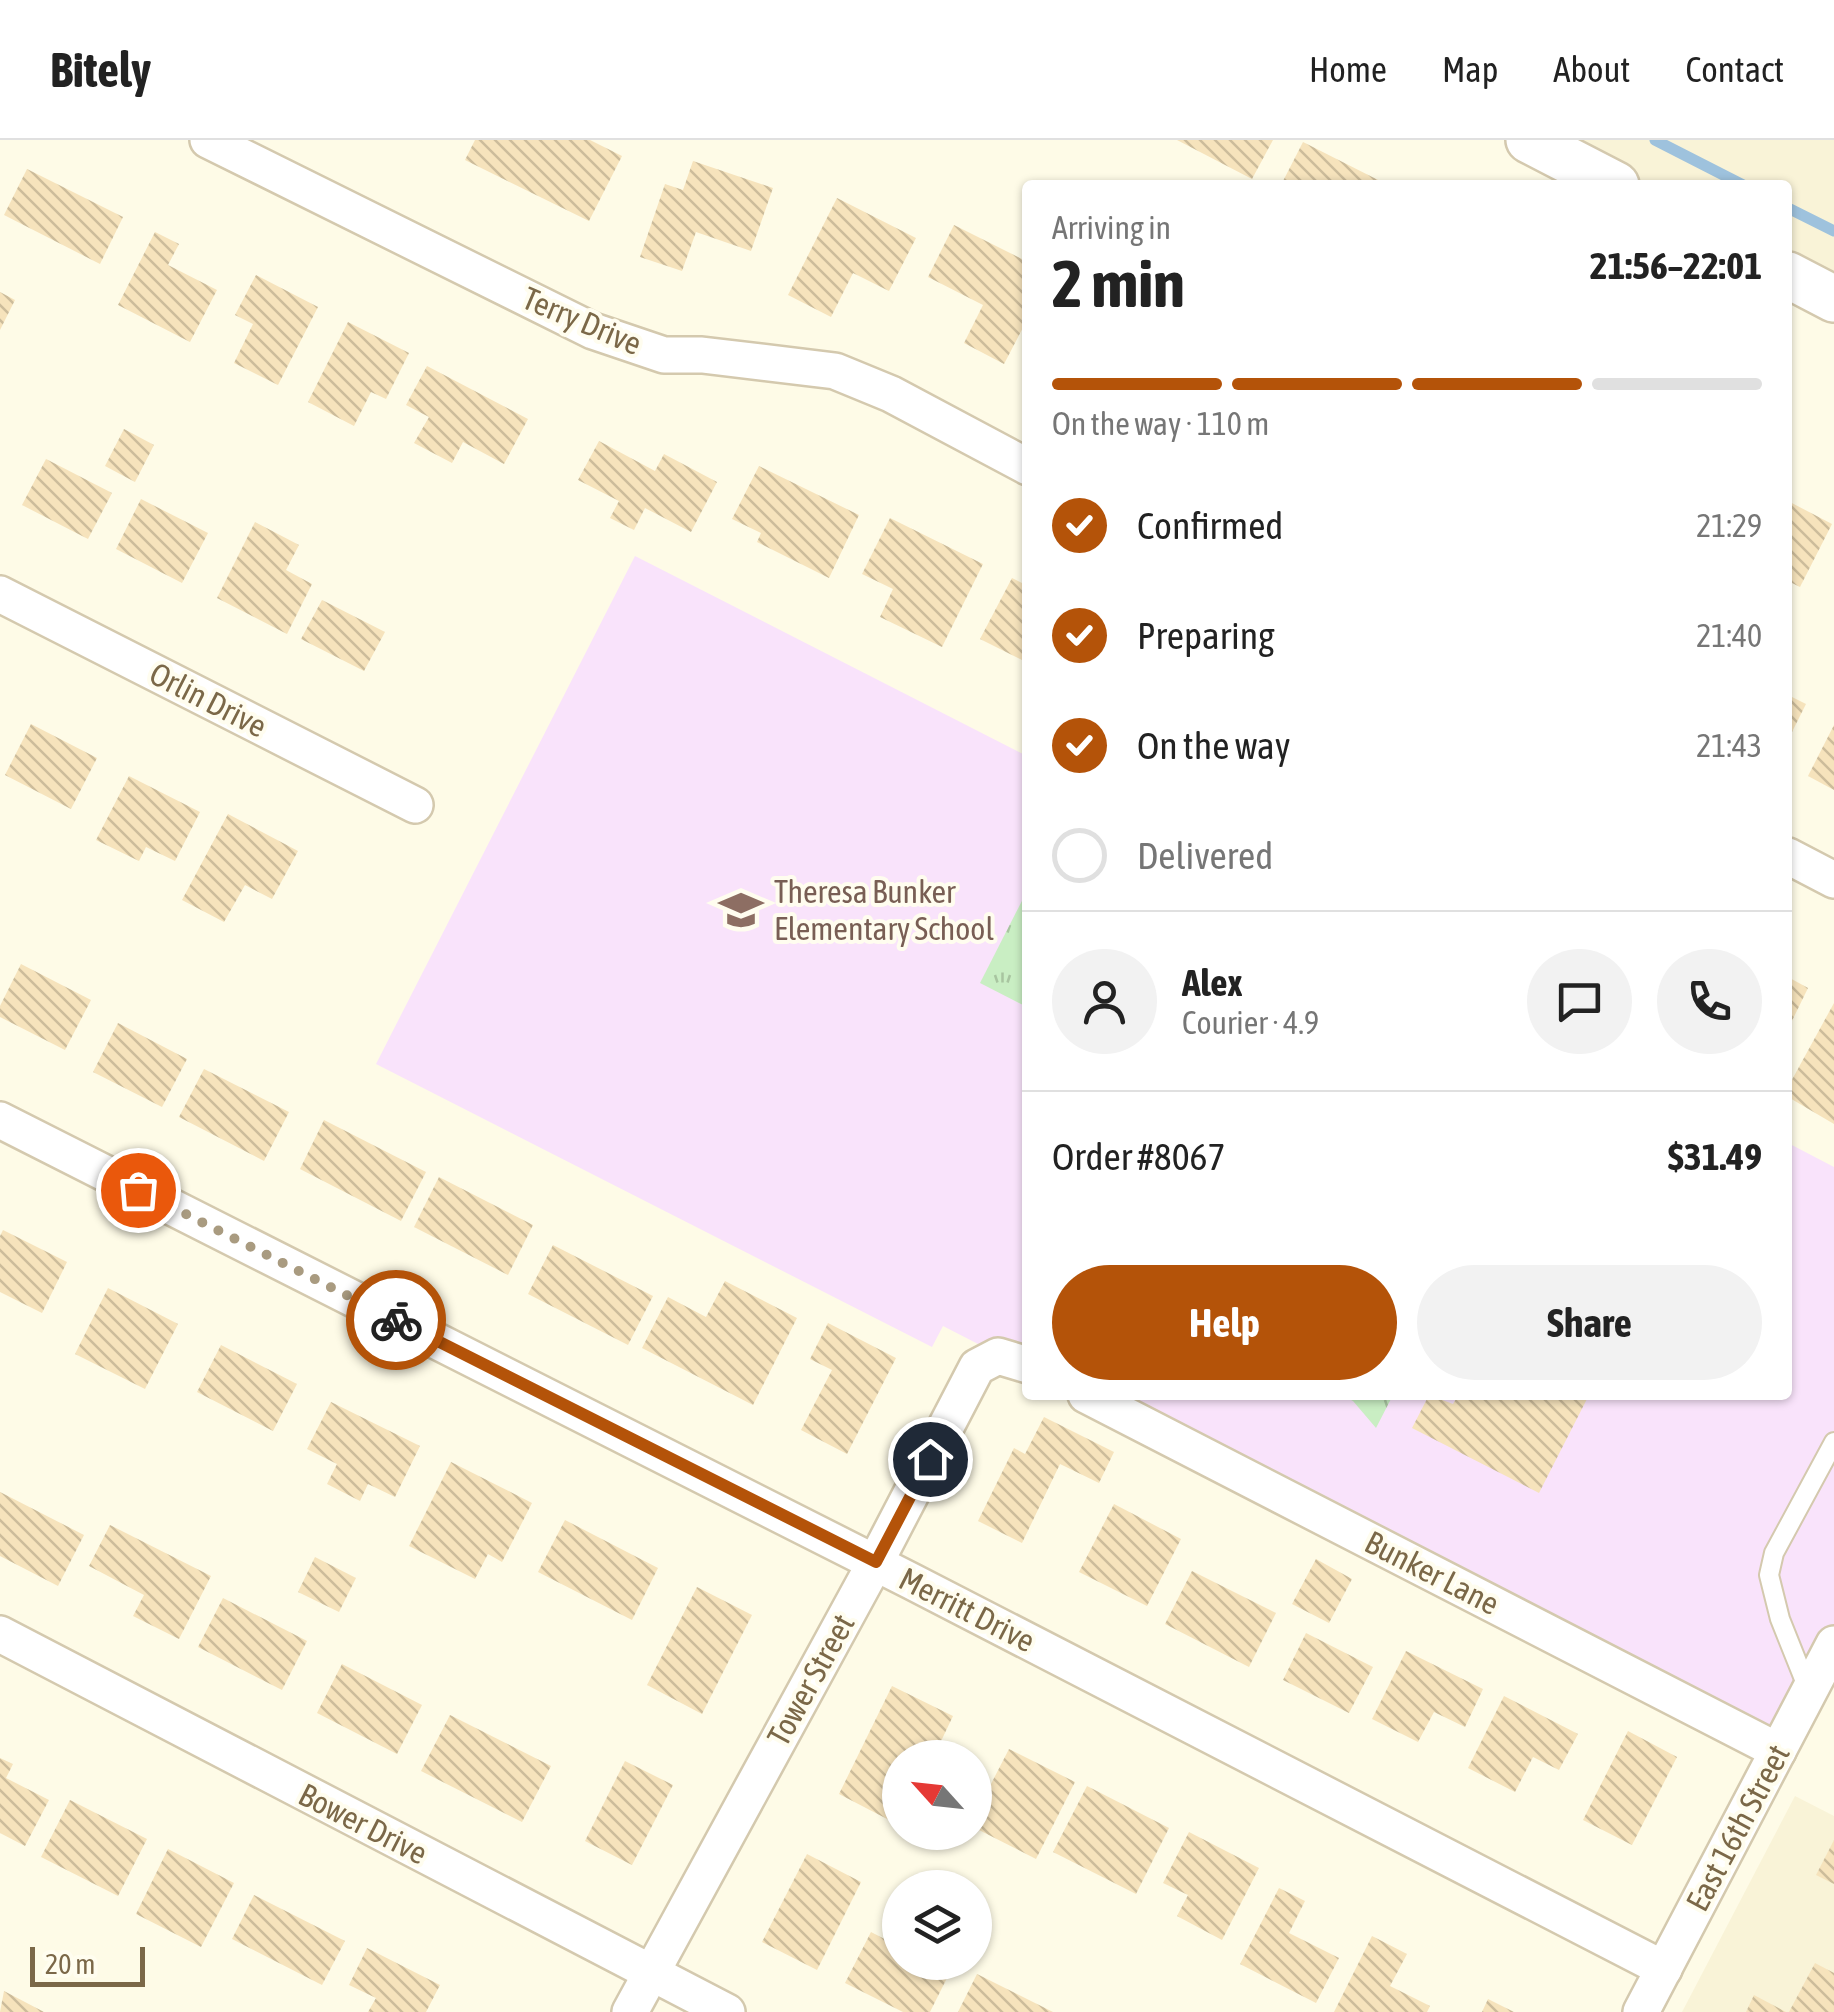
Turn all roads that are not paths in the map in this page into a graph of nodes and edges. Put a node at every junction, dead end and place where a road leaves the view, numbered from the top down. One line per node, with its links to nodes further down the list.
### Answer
1 (208, 140): 6 (street, Terry Drive)
2 (1529, 140): 3 (street)
3 (1606, 180)
4 (1792, 277): 5 (street)
5 (1834, 299)
6 (1022, 464)
7 (0, 594): 8 (street, Orlin Drive)
8 (415, 805)
9 (1792, 858): 10 (street)
10 (1834, 880)
11 (0, 1120): 15 (street, Merritt Drive)
12 (1013, 1360): 15 (street, Tower Street)
13 (1096, 1400): 19 (street, Bunker Lane)
14 (1834, 1442): 18 (lane)
15 (876, 1562): 20 (street, Merritt Drive); 21 (street, Tower Street)
16 (0, 1634): 21 (street, Bower Drive)
17 (1834, 1644): 18 (street, East 16th Street)
18 (1809, 1692): 19 (street, East 16th Street)
19 (1778, 1750): 20 (street, East 16th Street)
20 (1664, 1969): 24 (street, East 16th Street)
21 (651, 1974): 22 (street, Tower Street); 23 (street, Bower Drive)
22 (630, 2012)
23 (727, 2012)
24 (1642, 2012)

